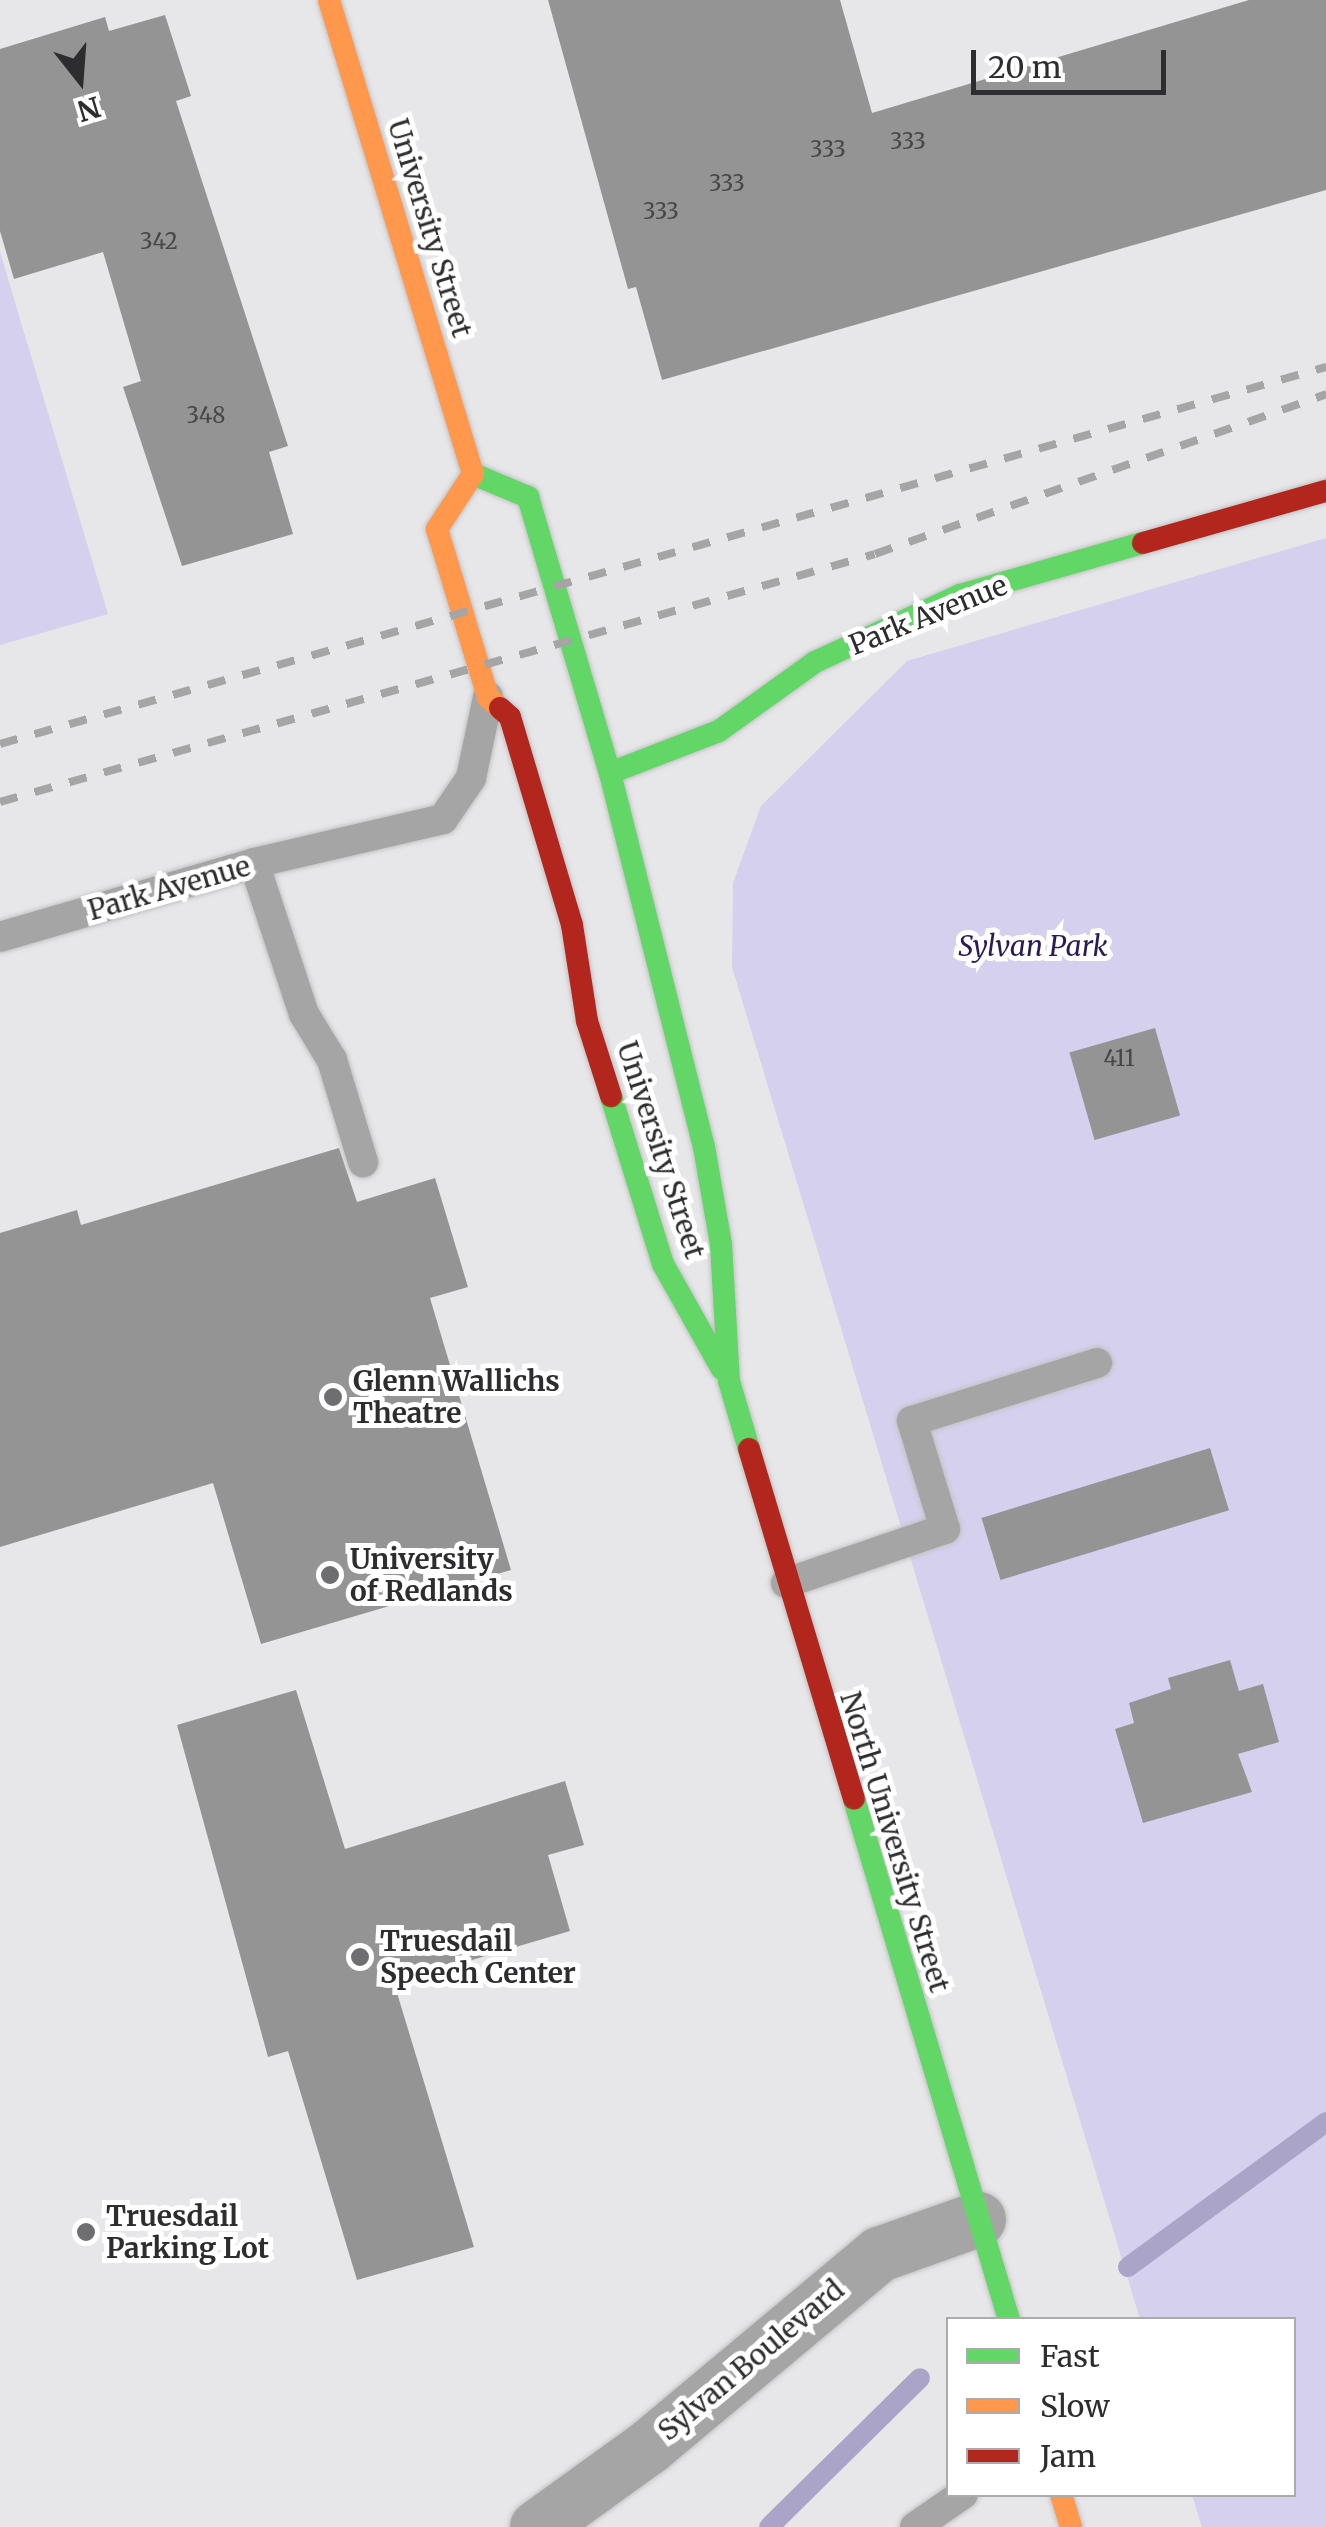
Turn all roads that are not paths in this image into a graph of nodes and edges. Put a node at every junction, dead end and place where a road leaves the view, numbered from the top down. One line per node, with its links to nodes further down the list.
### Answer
1 (329, 0): 2 (street, University Street)
2 (473, 474): 4 (street, University Street); 5 (street, University Street)
3 (1326, 492): 5 (street, Park Avenue)
4 (488, 698): 6 (lane, Park Avenue); 10 (street, University Street)
5 (610, 773): 10 (street, University Street)
6 (254, 863): 7 (lane, Park Avenue); 8 (lane)
7 (0, 937)
8 (364, 1162)
9 (1097, 1363): 11 (lane)
10 (728, 1381): 11 (street, North University Street)
11 (786, 1583): 12 (street, North University Street)
12 (978, 2219): 13 (street, North University Street); 16 (street, Sylvan Boulevard)
13 (1007, 2317)
14 (958, 2497): 17 (lane)
15 (1062, 2497): 18 (street)
16 (537, 2527)
17 (915, 2527)
18 (1070, 2527)

